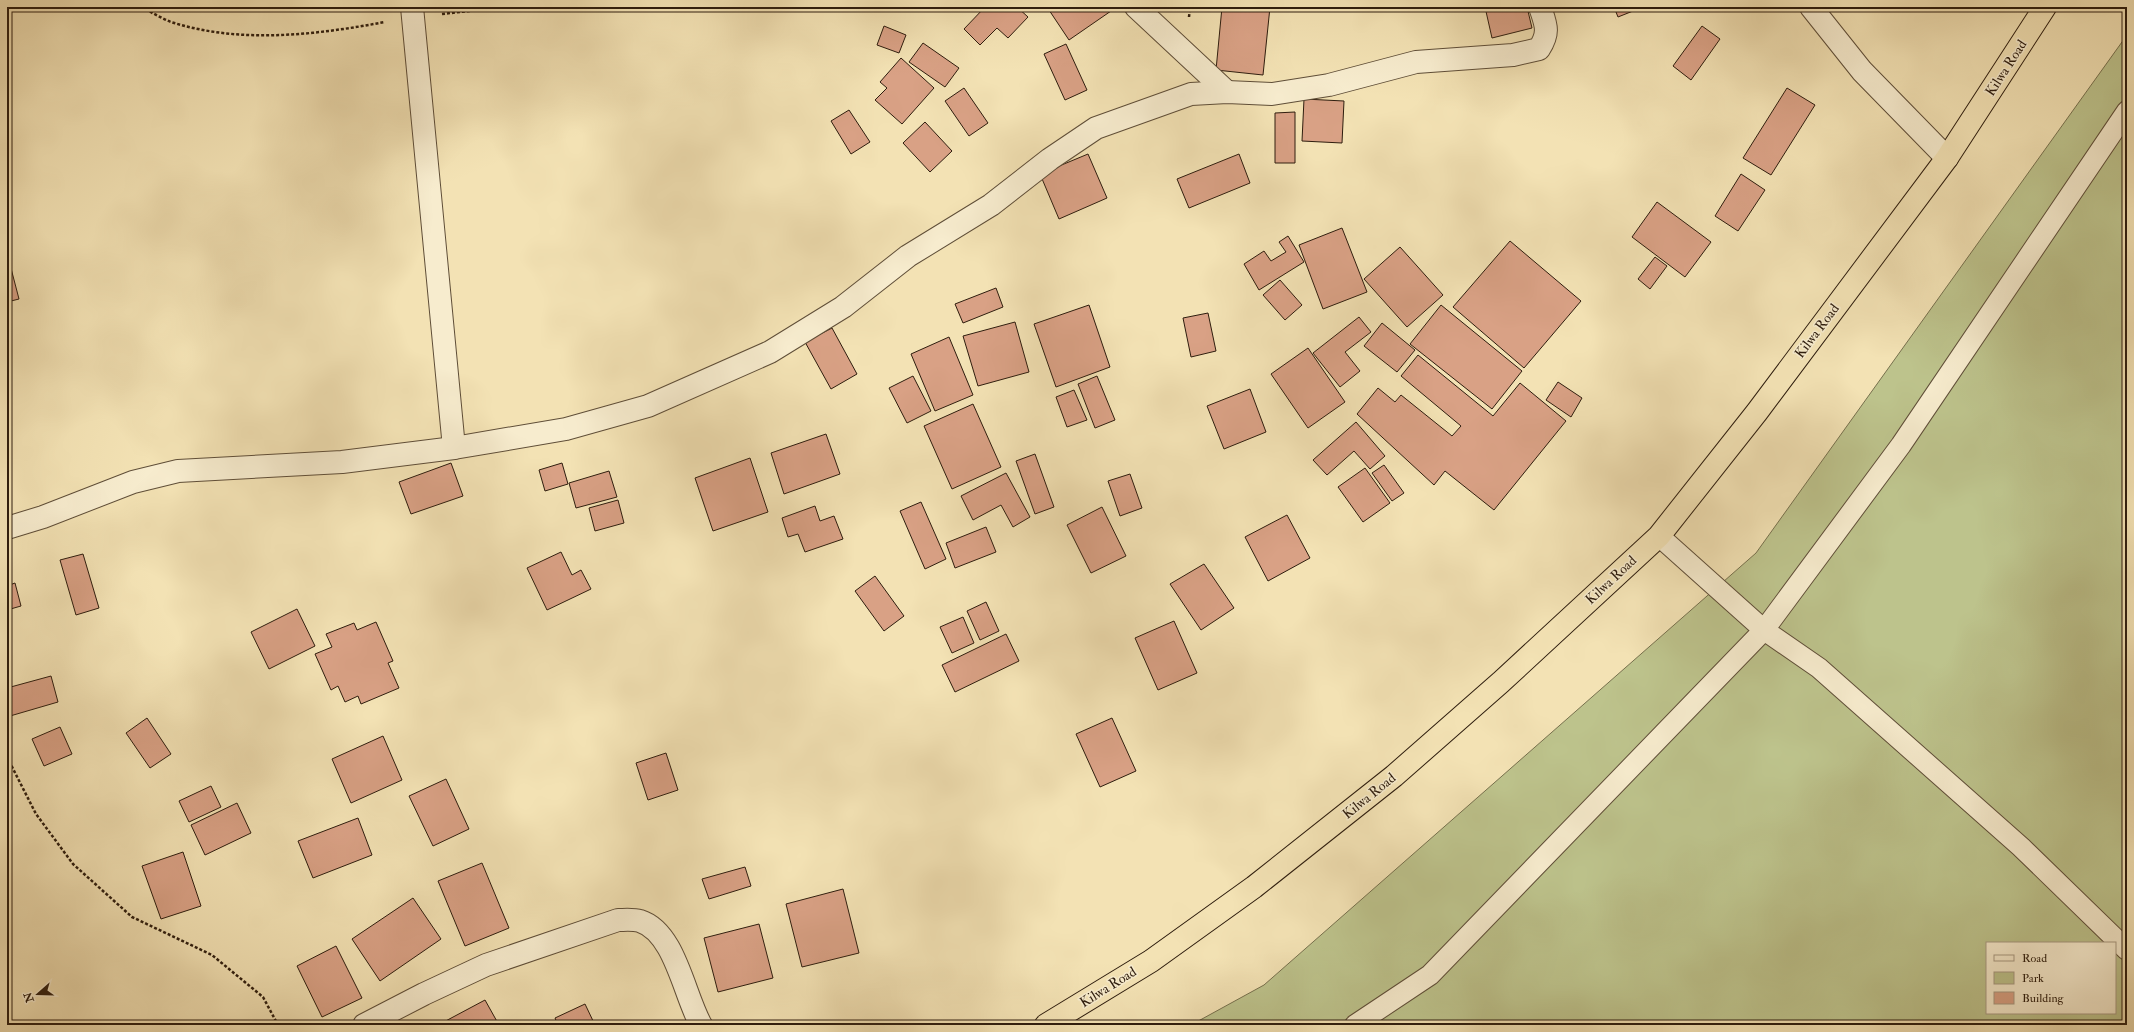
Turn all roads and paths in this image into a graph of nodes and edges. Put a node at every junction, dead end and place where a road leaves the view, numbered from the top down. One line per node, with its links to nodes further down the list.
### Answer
1 (141, 7): 7 (path)
2 (505, 7): 7 (path)
3 (1136, 7): 8 (street)
4 (1540, 7): 8 (street)
5 (1811, 7): 10 (street)
6 (2045, 7): 10 (highway, Kilwa Road)
7 (412, 12): 11 (street)
8 (1227, 92): 11 (street)
9 (2127, 111): 14 (lane)
10 (1947, 158): 13 (highway, Kilwa Road)
11 (454, 448): 12 (street)
12 (7, 528)
13 (1659, 536): 14 (lane); 20 (highway, Kilwa Road)
14 (1764, 630): 16 (lane); 21 (lane)
15 (7, 757): 17 (path)
16 (2127, 950)
17 (278, 1025)
18 (364, 1025): 19 (street)
19 (701, 1025)
20 (1046, 1025)
21 (1355, 1025)

